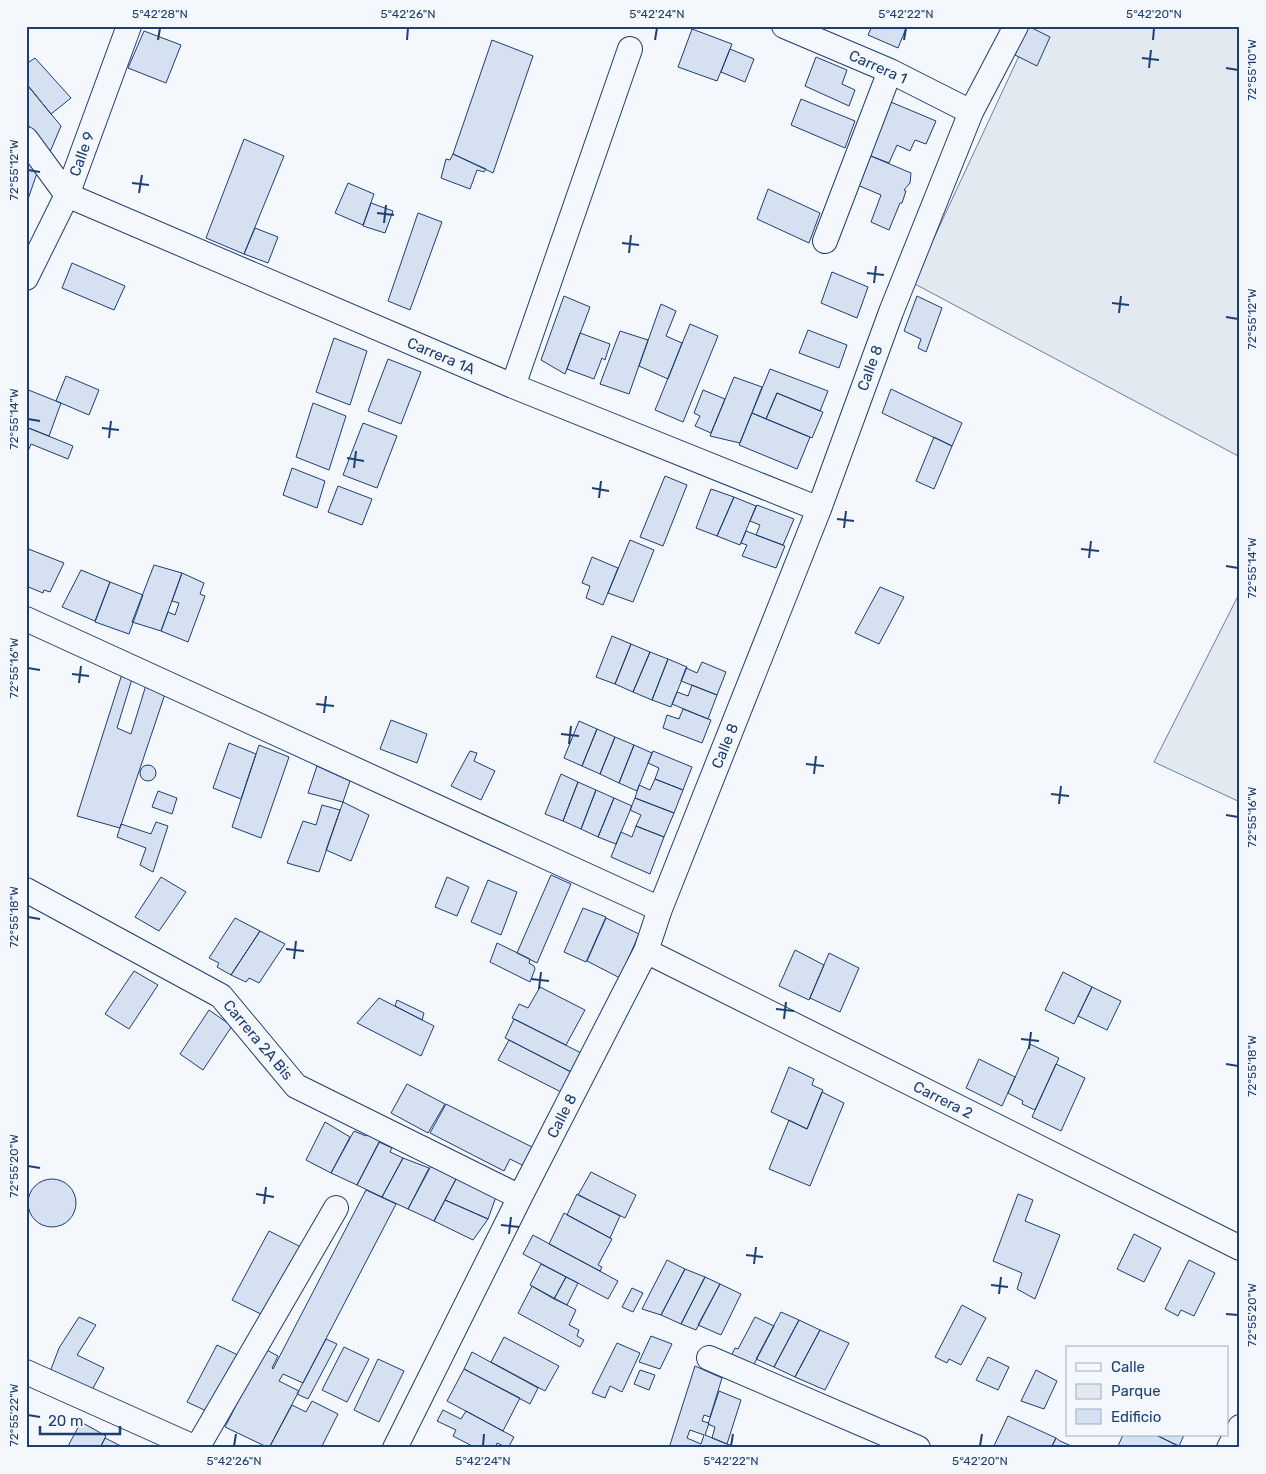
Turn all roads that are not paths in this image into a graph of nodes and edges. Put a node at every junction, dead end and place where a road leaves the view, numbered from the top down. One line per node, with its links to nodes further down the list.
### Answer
1 (129, 26): 8 (street, Calle 9)
2 (784, 26): 5 (street, Carrera 1)
3 (1016, 26): 6 (street, Calle 8)
4 (630, 49): 11 (street)
5 (890, 71): 6 (street, Carrera 1); 9 (street)
6 (971, 112): 12 (street, Calle 8)
7 (26, 139): 8 (street)
8 (67, 195): 10 (street, Calle 9); 11 (street, Carrera 1A)
9 (825, 241)
10 (26, 278)
11 (513, 386): 12 (street, Carrera 1A)
12 (819, 509): 15 (street, Calle 8)
13 (26, 619): 15 (street)
14 (26, 890): 17 (street, Carrera 2A Bis)
15 (660, 909): 16 (street, Calle 8)
16 (646, 951): 17 (street, Calle 8); 19 (street, Carrera 2)
17 (520, 1197): 24 (street, Calle 8)
18 (336, 1208): 23 (street)
19 (1240, 1248)
20 (709, 1358): 25 (street)
21 (26, 1372): 23 (street)
22 (1240, 1427): 26 (street)
23 (197, 1448)
24 (395, 1448)
25 (918, 1448)
26 (1229, 1448)

